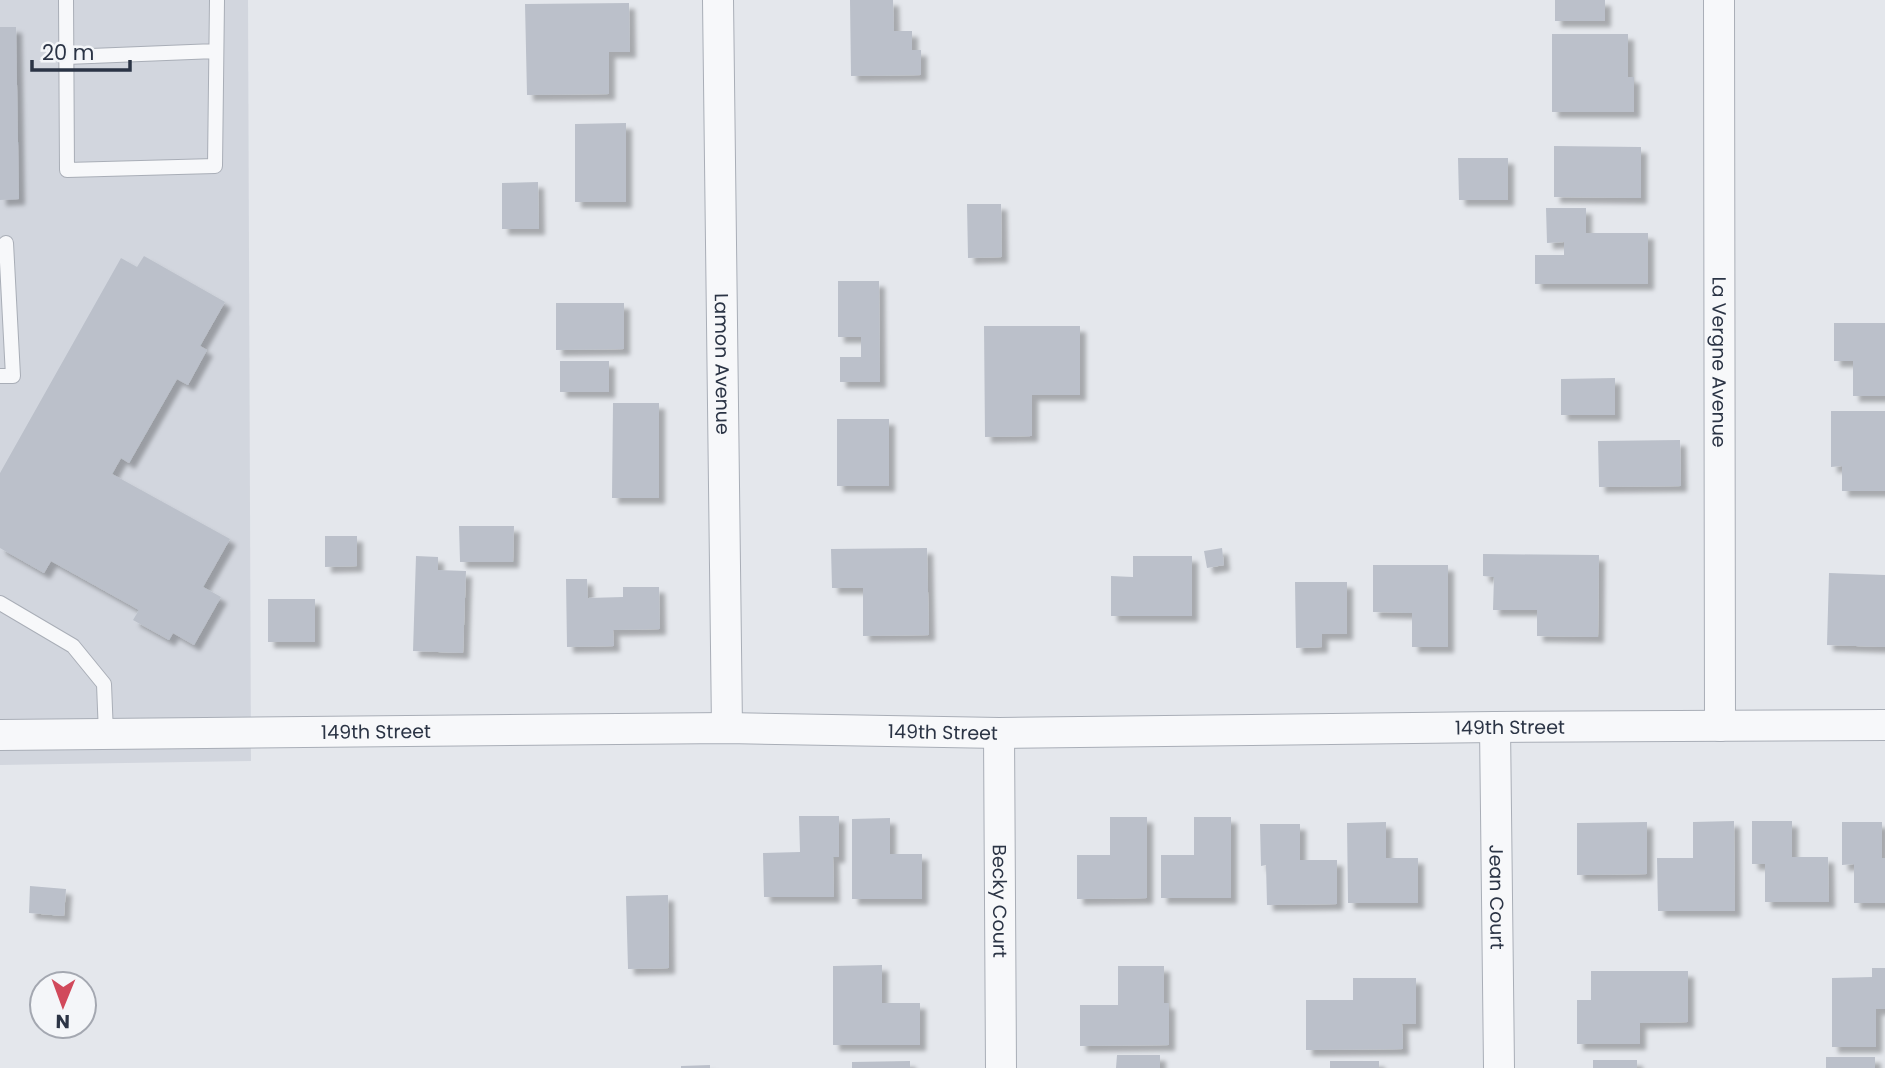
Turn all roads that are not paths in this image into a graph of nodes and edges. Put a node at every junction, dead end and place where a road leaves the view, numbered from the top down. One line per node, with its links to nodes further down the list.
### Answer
1 (66, 0): 6 (lane)
2 (217, 0): 5 (lane)
3 (718, 0): 13 (street, Lamon Avenue)
4 (1719, 0): 11 (street, La Vergne Avenue)
5 (216, 51): 6 (lane); 6 (lane)
6 (66, 57)
7 (6, 243): 8 (lane)
8 (0, 376)
9 (0, 603): 15 (lane)
10 (1885, 725): 11 (street, 149th Street)
11 (1720, 726): 12 (street, 149th Street)
12 (1495, 727): 14 (street, 149th Street); 18 (street, Jean Court)
13 (727, 728): 14 (street, 149th Street); 15 (street, 149th Street)
14 (999, 733): 17 (street, Becky Court)
15 (106, 734): 16 (street, 149th Street)
16 (0, 735)
17 (1001, 1068)
18 (1499, 1068)

